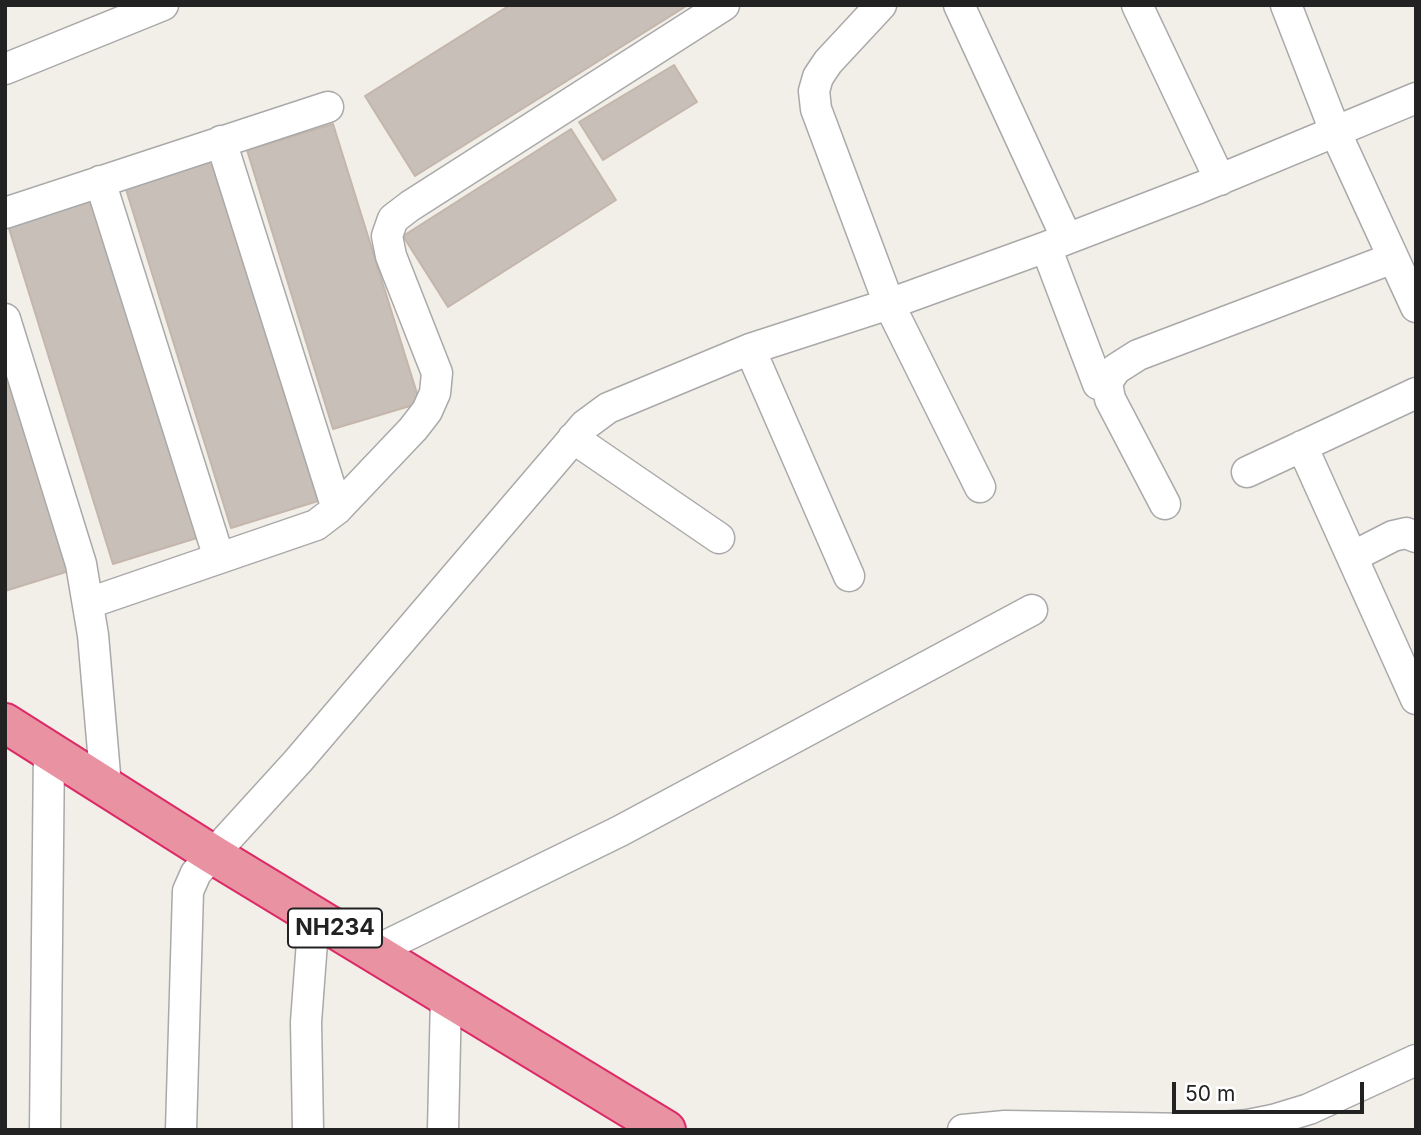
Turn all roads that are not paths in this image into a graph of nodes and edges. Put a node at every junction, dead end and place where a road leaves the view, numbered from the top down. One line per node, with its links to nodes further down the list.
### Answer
1 (163, 5): 7 (street)
2 (724, 5): 28 (street)
3 (881, 5): 17 (street)
4 (959, 5): 15 (street)
5 (1137, 5): 12 (street)
6 (1286, 5): 10 (street)
7 (5, 69)
8 (1416, 98): 10 (street)
9 (328, 107): 11 (street)
10 (1335, 131): 12 (street); 16 (street)
11 (222, 141): 13 (street); 28 (street)
12 (1220, 180): 15 (street)
13 (100, 181): 14 (street); 32 (street)
14 (5, 213)
15 (1056, 243): 17 (street); 21 (street)
16 (1393, 258): 18 (street); 27 (street)
17 (889, 304): 20 (street); 26 (street)
18 (1416, 307)
19 (5, 319): 34 (street)
20 (750, 349): 23 (street); 33 (street)
21 (1097, 384)
22 (1416, 393): 24 (street)
23 (573, 438): 30 (street); 40 (street)
24 (1302, 446): 25 (street); 31 (street)
25 (1247, 471)
26 (980, 486)
27 (1166, 504)
28 (337, 509): 32 (street)
29 (1416, 537): 31 (street)
30 (719, 538)
31 (1352, 557): 36 (street)
32 (219, 558): 34 (street)
33 (849, 576)
34 (89, 603): 39 (street)
35 (1032, 610): 42 (street)
36 (1416, 699)
37 (5, 723): 38 (highway, NH234)
38 (49, 750): 39 (highway, NH234); 45 (street)
39 (106, 786): 40 (highway, NH234)
40 (212, 854): 41 (highway, NH234); 46 (street)
41 (314, 915): 42 (highway, NH234); 47 (street)
42 (373, 952): 43 (highway, NH234)
43 (446, 996): 48 (street); 49 (highway, NH234)
44 (1416, 1060): 50 (street)
45 (45, 1130)
46 (181, 1130)
47 (308, 1130)
48 (443, 1130)
49 (666, 1130)
50 (963, 1130)

